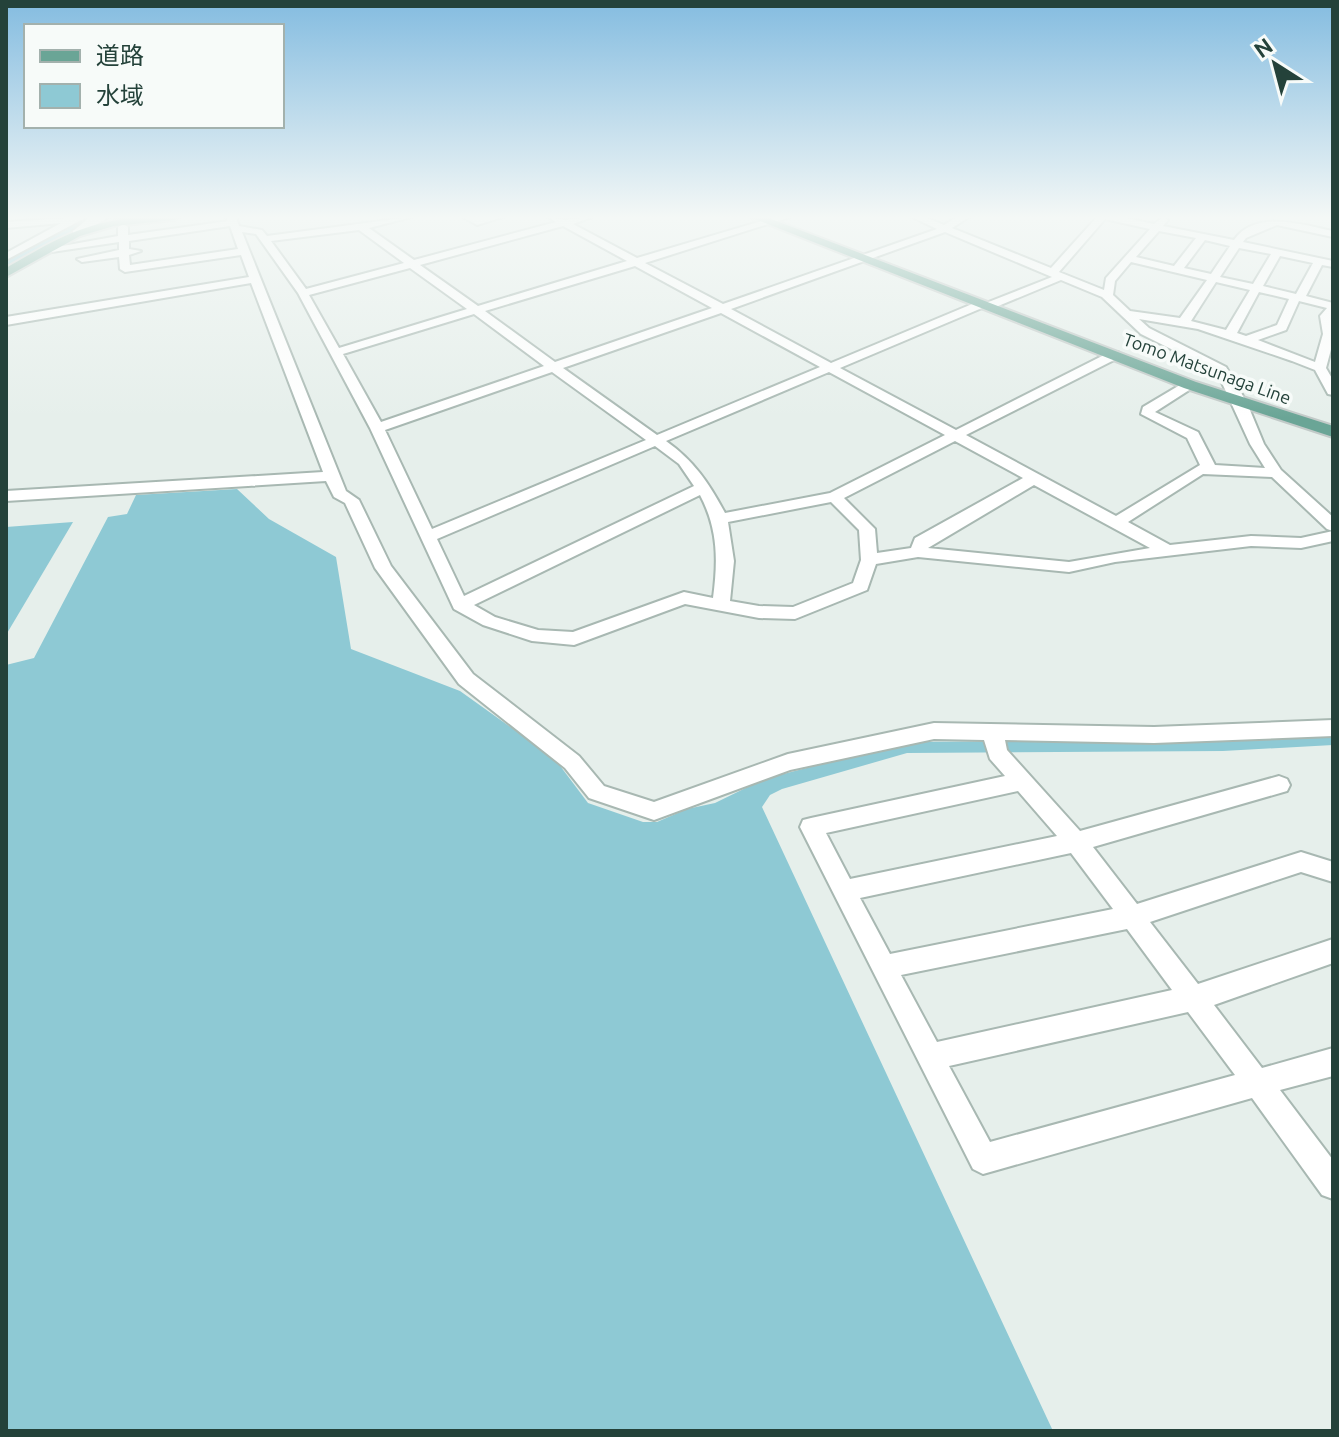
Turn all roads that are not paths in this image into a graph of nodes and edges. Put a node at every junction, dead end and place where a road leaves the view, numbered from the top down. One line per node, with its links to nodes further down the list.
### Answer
1 (227, 284): 26 (street)
2 (259, 284): 44 (street)
3 (297, 284): 18 (street)
4 (338, 284): 18 (street)
5 (441, 284): 24 (street)
6 (568, 284): 24 (street)
7 (677, 284): 23 (street)
8 (793, 284): 23 (street)
9 (929, 284): 21 (main road, Tomo Matsunaga Line)
10 (1034, 284): 21 (street)
11 (1081, 284): 19 (street)
12 (1109, 284): 19 (street)
13 (1209, 284): 27 (street)
14 (1239, 284): 17 (street)
15 (1258, 284): 17 (street)
16 (1305, 284): 20 (street)
17 (1256, 288): 20 (street); 28 (street)
18 (303, 293): 30 (street)
19 (1106, 295): 25 (street)
20 (1297, 298): 22 (street); 29 (street)
21 (984, 305): 31 (main road, Tomo Matsunaga Line); 33 (street)
22 (1333, 307): 34 (street)
23 (723, 309): 32 (street); 33 (street)
24 (479, 311): 30 (street); 32 (street)
25 (1125, 314): 27 (street); 37 (street)
26 (6, 321)
27 (1183, 323): 28 (street)
28 (1230, 334): 29 (street)
29 (1250, 339): 34 (street)
30 (334, 353): 38 (street)
31 (1114, 355): 35 (main road, Tomo Matsunaga Line); 40 (street)
32 (557, 367): 38 (street); 41 (street)
33 (829, 367): 40 (street); 41 (street)
34 (1320, 368): 36 (street)
35 (1190, 385): 37 (main road, Tomo Matsunaga Line); 42 (street)
36 (1333, 391)
37 (1240, 403): 39 (main road, Tomo Matsunaga Line); 43 (street)
38 (377, 428): 52 (street)
39 (1333, 432)
40 (956, 436): 45 (street); 48 (street)
41 (655, 439): 46 (street); 52 (street)
42 (1209, 468): 43 (street); 50 (street)
43 (1276, 473): 51 (street)
44 (332, 476): 47 (street); 60 (street)
45 (1035, 478): 50 (street); 54 (street)
46 (704, 487): 49 (street); 58 (street)
47 (6, 496)
48 (834, 497): 49 (street); 56 (street)
49 (721, 518): 57 (street)
50 (1119, 521): 55 (street)
51 (1333, 526)
52 (429, 536): 58 (street)
53 (1333, 536): 55 (street)
54 (918, 552): 55 (street); 56 (street)
55 (1170, 552)
56 (869, 560): 57 (street)
57 (721, 604): 58 (street)
58 (460, 605)
59 (1333, 728): 60 (street)
60 (995, 743): 61 (street)
61 (1022, 781): 63 (street); 65 (street)
62 (1279, 785): 63 (street)
63 (1076, 842): 65 (street); 66 (street)
64 (1333, 872): 66 (street)
65 (844, 891): 68 (street)
66 (1131, 917): 68 (street); 69 (street)
67 (1333, 951): 69 (street)
68 (883, 967): 70 (street)
69 (1196, 998): 70 (street); 72 (street)
70 (930, 1057): 72 (street)
71 (1333, 1062): 72 (street)
72 (1260, 1085): 73 (street)
73 (1333, 1184)

